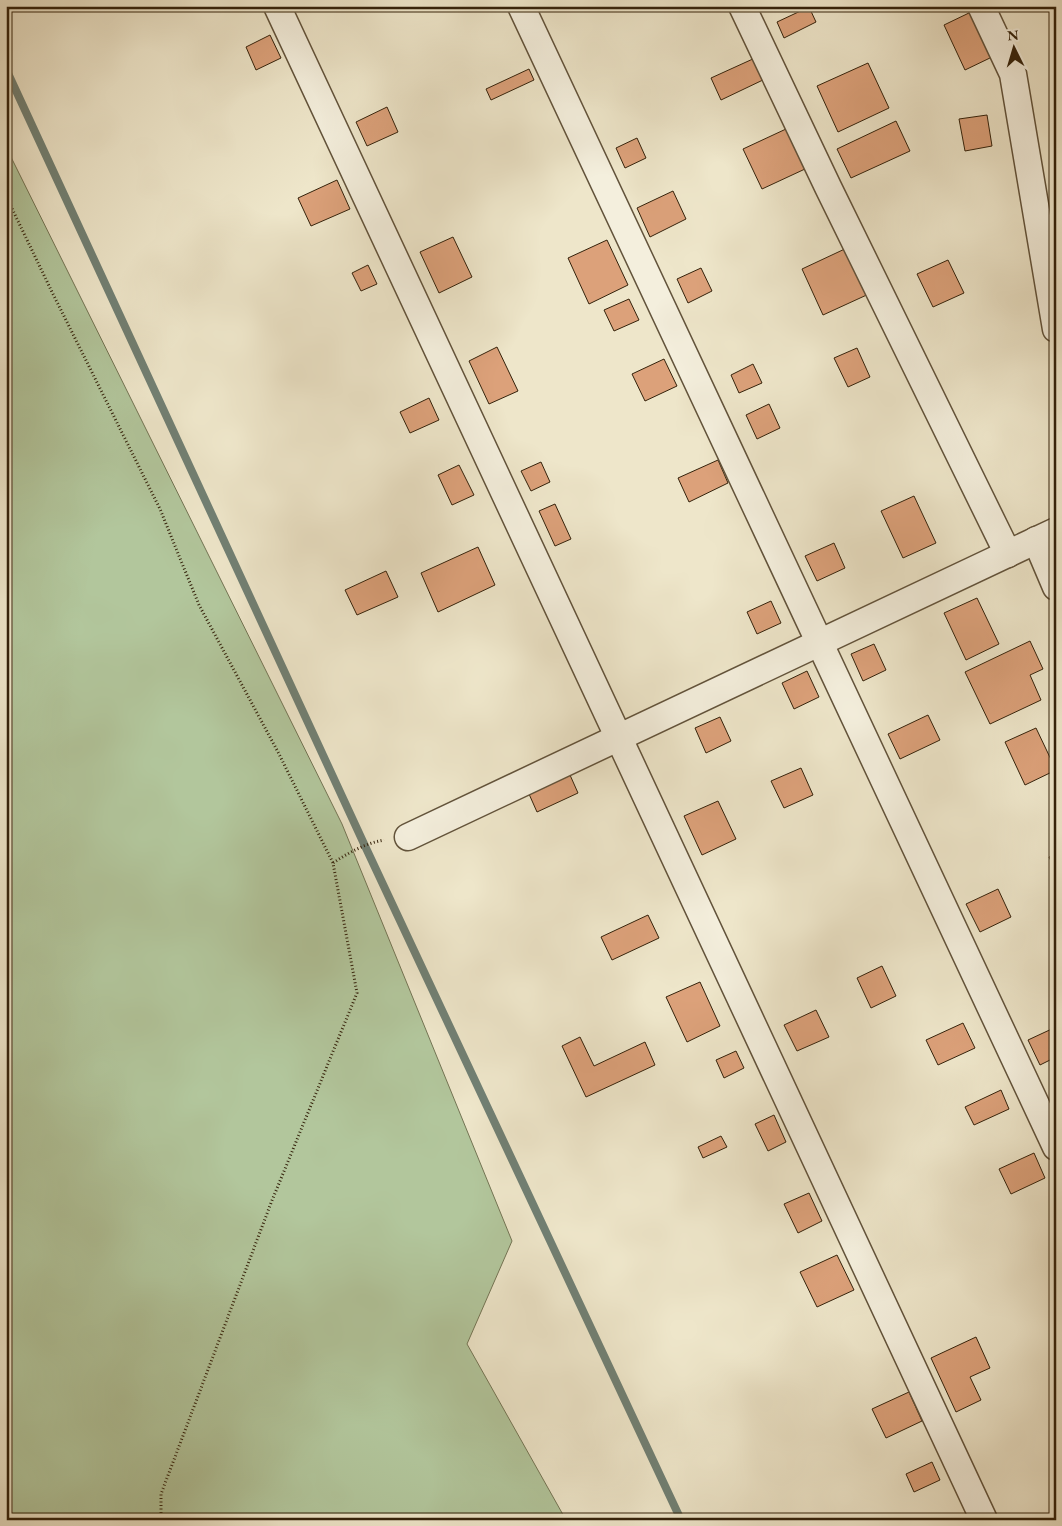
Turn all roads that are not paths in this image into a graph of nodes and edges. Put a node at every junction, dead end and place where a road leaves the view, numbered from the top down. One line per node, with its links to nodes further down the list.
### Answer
1 (277, 6): 10 (street)
2 (521, 6): 9 (street)
3 (742, 6): 7 (street)
4 (981, 6): 5 (street)
5 (1056, 329)
6 (1046, 536): 7 (street); 8 (street)
7 (1008, 554): 9 (street)
8 (1056, 587)
9 (819, 643): 10 (street); 12 (street)
10 (618, 738): 11 (street); 13 (street)
11 (408, 837)
12 (1056, 1147)
13 (984, 1520)

